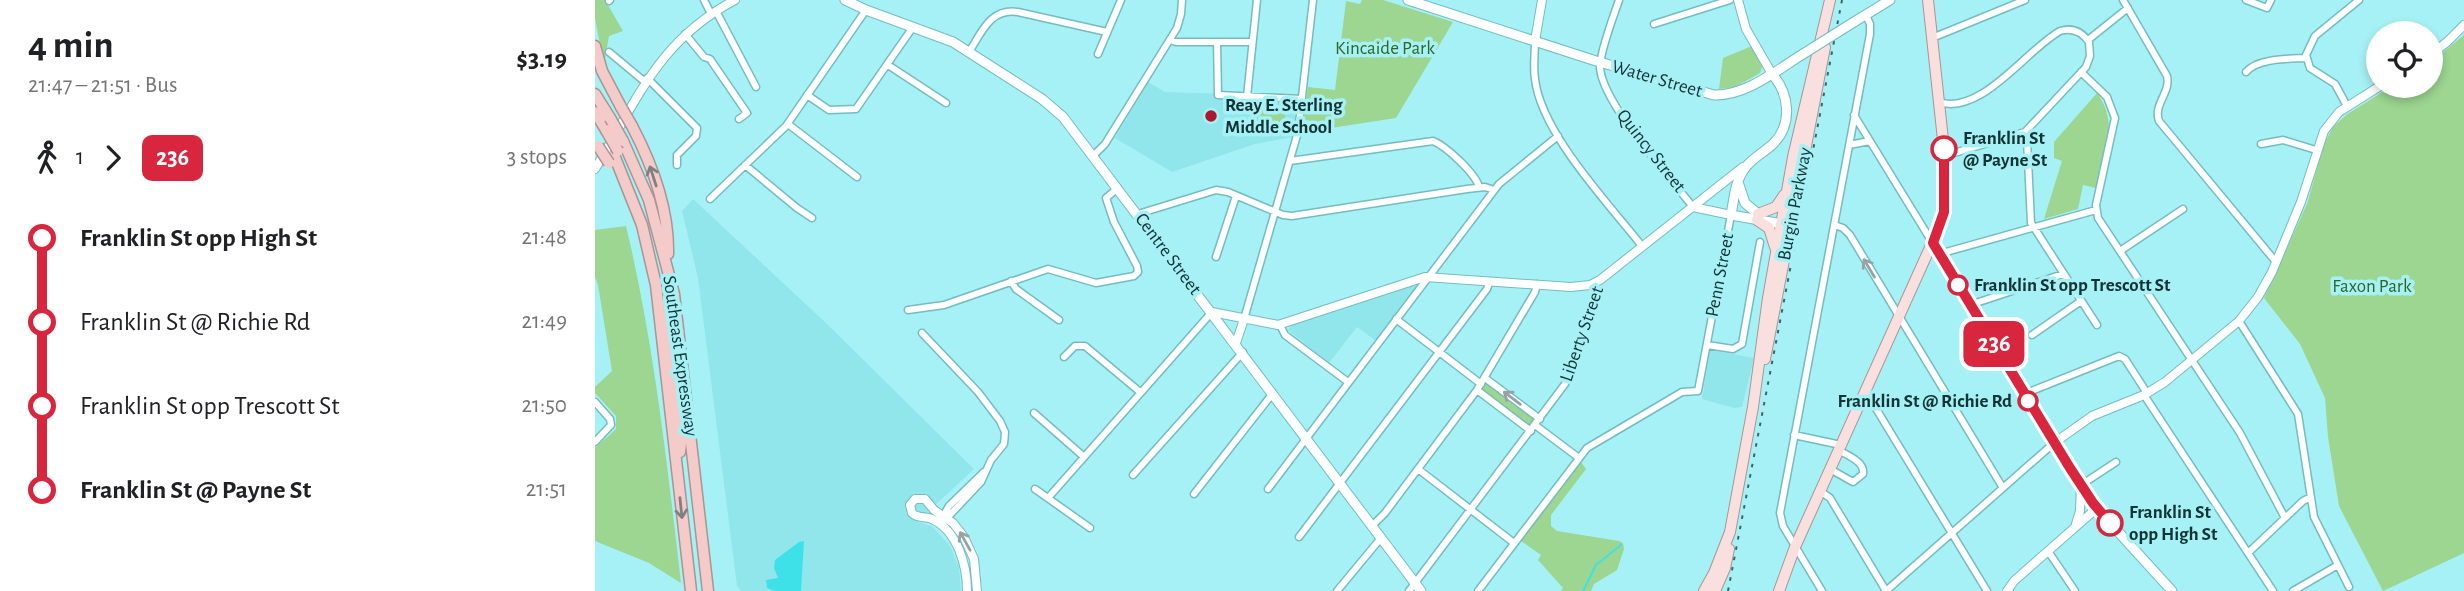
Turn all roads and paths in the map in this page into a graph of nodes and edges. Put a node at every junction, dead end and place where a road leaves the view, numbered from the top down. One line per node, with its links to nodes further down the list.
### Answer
1 (704, 0): 23 (street)
2 (735, 0): 23 (street)
3 (845, 0): 22 (main road, Centre Street)
4 (1121, 0): 28 (street)
5 (1182, 0): 31 (street)
6 (1257, 0): 35 (street)
7 (1313, 0): 53 (street)
8 (1408, 0): 33 (main road, Water Street)
9 (1542, 0): 33 (street)
10 (1619, 0): 42 (street)
11 (1730, 0): 25 (street)
12 (1738, 0): 46 (street)
13 (1831, 0): 80 (main road, Burgin Parkway); 94 (main road, Burgin Parkway)
14 (1890, 0): 24 (main road, Water Street)
15 (1928, 0): 30 (main road)
16 (2025, 0): 30 (street)
17 (2123, 0): 21 (street)
18 (2246, 0): 19 (street)
19 (2270, 0)
20 (2359, 0): 41 (street)
21 (2128, 8): 32 (street); 104 (street)
22 (866, 10): 27 (main road, Centre Street); 51 (street)
23 (713, 12): 29 (street); 48 (street)
24 (1866, 15): 46 (main road, Water Street, bridge); 59 (street)
25 (1654, 24)
26 (2464, 25): 37 (street)
27 (913, 27): 39 (main road, Centre Street); 43 (street)
28 (1107, 33): 39 (street); 40 (street)
29 (685, 34): 47 (street); 60 (street)
30 (1932, 38): 55 (main road)
31 (1170, 40): 34 (street); 71 (street)
32 (2088, 40): 44 (street); 55 (street)
33 (1535, 41): 42 (main road, Water Street); 65 (street)
34 (1217, 42): 35 (street); 52 (street)
35 (1252, 42): 52 (street)
36 (595, 46): 105 (highway, one-way to 36, bridge)
37 (2443, 46)
38 (609, 52): 47 (street)
39 (969, 52): 71 (main road, Centre Street)
40 (1098, 54)
41 (2306, 58): 45 (street); 57 (street)
42 (1600, 62): 46 (main road, Water Street); 86 (street, Quincy Street)
43 (888, 65): 51 (street); 56 (street)
44 (2081, 72): 64 (street); 88 (street)
45 (2246, 72)
46 (1772, 74): 74 (main road, Liberty Street)
47 (646, 80): 76 (street); 77 (street)
48 (756, 87)
49 (595, 94): 63 (highway, Southeast Expressway)
50 (2366, 94): 57 (street)
51 (807, 95): 62 (street)
52 (1247, 97): 53 (street)
53 (1302, 99): 73 (street)
54 (595, 102): 63 (highway)
55 (1939, 102): 72 (main road)
56 (946, 103)
57 (2347, 106): 69 (street)
58 (595, 112): 63 (highway)
59 (1854, 116): 66 (street); 68 (street)
60 (739, 119)
61 (595, 120): 63 (highway, Southeast Expressway)
62 (788, 124): 75 (street); 78 (street)
63 (603, 132): 70 (highway, Southeast Expressway, bridge); 70 (highway, Southeast Expressway, bridge)
64 (2025, 132): 72 (street); 96 (street)
65 (1558, 136): 83 (street); 99 (street)
66 (1870, 141): 68 (street); 98 (street)
67 (2261, 144): 69 (street)
68 (1849, 145): 95 (street)
69 (2316, 150): 104 (street)
70 (617, 151): 105 (highway, Southeast Expressway); 142 (highway); 154 (highway, Southeast Expressway)
71 (1094, 155): 82 (main road, Centre Street)
72 (1944, 156): 98 (main road)
73 (1290, 161): 81 (street); 89 (street)
74 (1749, 163): 79 (main road, Penn Street); 86 (street, Liberty Street)
75 (745, 164): 85 (street); 93 (street)
76 (677, 165)
77 (595, 169)
78 (857, 177)
79 (1739, 180): 90 (main road, Penn Street); 92 (main road)
80 (1789, 181): 92 (main road); 94 (main road, Burgin Parkway)
81 (1479, 187): 83 (street); 89 (street)
82 (1118, 188): 91 (main road, Centre Street); 108 (street)
83 (1494, 190): 107 (street)
84 (1236, 196): 89 (street); 91 (street); 103 (street)
85 (710, 199)
86 (1693, 207): 90 (street, Quincy Street); 99 (street, Liberty Street)
87 (2183, 208): 100 (street)
88 (2096, 210): 96 (street); 100 (street)
89 (1276, 212): 117 (street)
90 (1732, 212): 92 (main road, Quincy Street); 126 (street, Penn Street)
91 (1138, 214): 115 (main road, Centre Street)
92 (1758, 217): 94 (main road, Quincy Street); 102 (main road)
93 (812, 218)
94 (1786, 222): 102 (main road, Burgin Parkway); 139 (main road, Burgin Parkway)
95 (1834, 225): 116 (street, one-way to 95); 143 (street)
96 (2032, 227): 101 (street); 106 (street)
97 (1760, 242): 126 (street)
98 (1933, 243): 101 (main road); 116 (main road)
99 (1642, 246): 110 (street, Liberty Street)
100 (2120, 251): 130 (street)
101 (1939, 254): 113 (main road)
102 (1775, 255): 139 (main road, Burgin Parkway)
103 (1216, 257)
104 (2276, 262): 120 (street)
105 (668, 267): 151 (highway, Southeast Expressway)
106 (2063, 274): 112 (street); 113 (street)
107 (1429, 277): 109 (street); 118 (street); 121 (street)
108 (1011, 281): 114 (street); 119 (street)
109 (1490, 281): 111 (street); 128 (street)
110 (1595, 283): 111 (street); 141 (street, Liberty Street)
111 (1537, 284): 132 (street)
112 (2081, 301): 122 (street); 124 (street)
113 (1970, 305): 135 (main road)
114 (908, 310)
115 (1212, 312): 117 (street); 125 (main road, Centre Street); 133 (street)
116 (1898, 317): 137 (main road); 158 (street)
117 (1244, 319): 121 (street); 125 (street)
118 (1396, 319): 128 (street); 131 (street)
119 (1059, 320)
120 (2239, 321): 130 (street); 163 (street)
121 (1280, 325): 131 (street)
122 (2097, 325)
123 (922, 333): 168 (street)
124 (2032, 335)
125 (1236, 343): 127 (main road, Centre Street)
126 (1707, 345): 149 (street, Penn Street)
127 (1243, 352): 134 (main road, Centre Street); 155 (street)
128 (1439, 352): 132 (street); 156 (street)
129 (1064, 357): 133 (street)
130 (2192, 361): 136 (street); 170 (street)
131 (1348, 382): 144 (street)
132 (1481, 384): 141 (street); 141 (street, one-way to 132); 152 (street)
133 (1140, 392): 148 (street)
134 (1273, 393): 144 (main road, Centre Street); 162 (street)
135 (2024, 394): 136 (street); 146 (main road)
136 (2145, 394): 146 (street); 182 (street)
137 (1863, 395): 147 (main road); 176 (street)
138 (595, 402): 145 (street)
139 (1753, 407): 175 (main road, Burgin Parkway)
140 (1034, 413): 148 (street)
141 (1535, 425): 149 (street); 167 (street, Liberty Street)
142 (682, 434): 151 (highway); 154 (highway)
143 (1794, 435): 147 (street); 180 (street)
144 (1307, 438): 156 (main road, Centre Street); 160 (street)
145 (595, 442)
146 (2054, 443): 157 (main road); 158 (street)
147 (1840, 448): 153 (main road); 153 (street)
148 (1083, 456): 164 (street)
149 (1579, 458): 179 (street)
150 (2116, 461): 157 (street)
151 (694, 468): 187 (highway, Southeast Expressway)
152 (1418, 469): 167 (street); 171 (street)
153 (1830, 469): 161 (main road)
154 (677, 470): 186 (highway, Southeast Expressway, one-way to 186)
155 (1133, 475)
156 (1340, 483): 171 (main road, Centre Street); 177 (street)
157 (2081, 485): 166 (main road); 174 (street)
158 (2003, 488): 176 (street)
159 (1035, 489): 164 (street)
160 (1268, 489)
161 (1820, 491): 180 (main road); 196 (street)
162 (1194, 494)
163 (2311, 497): 170 (street); 183 (street)
164 (1048, 498): 173 (street)
165 (929, 504): 168 (street); 169 (street); 169 (street)
166 (2097, 508): 174 (street); 200 (main road)
167 (1471, 509): 179 (street); 185 (street, Liberty Street)
168 (945, 517): 172 (street); 189 (street, one-way to 168)
169 (921, 518): 172 (street)
170 (2285, 518): 182 (street)
171 (1372, 526): 178 (main road, Centre Street)
172 (942, 527): 188 (street)
173 (1090, 528)
174 (2073, 528): 181 (street)
175 (1730, 532): 192 (main road, Burgin Parkway); 193 (main road, Burgin Parkway)
176 (1952, 533): 196 (street); 197 (street)
177 (1299, 537)
178 (1381, 538): 185 (main road, Centre Street); 190 (street)
179 (1514, 543): 191 (street)
180 (1795, 547): 194 (main road); 195 (street)
181 (2048, 551): 198 (street); 199 (street)
182 (2248, 553): 201 (street)
183 (2338, 565): 184 (street); 202 (street)
184 (2349, 587)
185 (1415, 588)
186 (691, 591)
187 (708, 591)
188 (967, 591)
189 (977, 591)
190 (1337, 591)
191 (1478, 591)
192 (1704, 591)
193 (1715, 591)
194 (1779, 591)
195 (1822, 591)
196 (1886, 591)
197 (1987, 591)
198 (2007, 591)
199 (2075, 591)
200 (2172, 591)
201 (2273, 591)
202 (2293, 591)

